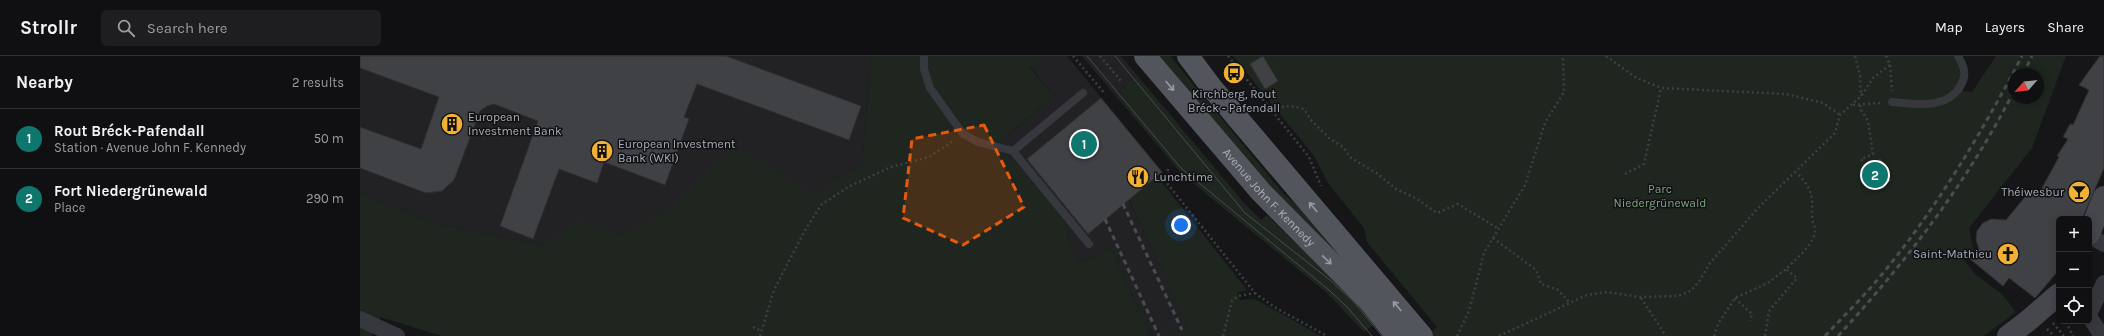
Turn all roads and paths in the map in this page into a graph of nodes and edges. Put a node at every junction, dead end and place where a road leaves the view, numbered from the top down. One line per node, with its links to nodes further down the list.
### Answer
1 (924, 56): 23 (lane)
2 (1073, 56): 16 (path)
3 (1100, 56): 13 (path)
4 (1145, 56): 56 (main road, Avenue John F. Kennedy, one-way to 56)
5 (1188, 56): 57 (main road, Avenue John F. Kennedy, one-way to 5)
6 (1228, 56): 21 (path)
7 (1563, 56): 32 (path)
8 (1606, 56): 14 (path)
9 (1855, 56): 17 (path)
10 (1886, 56): 12 (path)
11 (1958, 56): 18 (lane)
12 (1890, 65): 17 (path); 18 (path)
13 (1121, 81)
14 (1661, 88): 22 (path); 28 (path)
15 (1083, 93): 24 (lane)
16 (1105, 94)
17 (1861, 96): 19 (path)
18 (1892, 102): 20 (path)
19 (1853, 105): 20 (path); 22 (path)
20 (1860, 105): 25 (path)
21 (1273, 112): 29 (path); 32 (path)
22 (1840, 115): 27 (path)
23 (963, 134): 24 (lane); 51 (path)
24 (1013, 151): 35 (lane)
25 (1865, 166)
26 (1168, 169): 39 (path)
27 (1796, 172): 37 (path); 40 (path)
28 (1624, 174)
29 (1324, 193)
30 (2104, 197): 31 (main road)
31 (2092, 227)
32 (1499, 229): 34 (path)
33 (2092, 237): 36 (street)
34 (1493, 238): 43 (path); 58 (path)
35 (1089, 244)
36 (2104, 244)
37 (1786, 269): 42 (path); 62 (path)
38 (2104, 283): 44 (street)
39 (1255, 293): 54 (path); 55 (path)
40 (1640, 297): 43 (path); 60 (path)
41 (2056, 297): 63 (main road)
42 (1735, 298): 47 (path); 61 (path)
43 (1570, 303): 59 (path)
44 (2092, 309)
45 (360, 319): 52 (street)
46 (2092, 320): 66 (street)
47 (1750, 321)
48 (2051, 321): 64 (path)
49 (2067, 324): 65 (path)
50 (753, 327): 51 (path)
51 (761, 331): 53 (path)
52 (397, 336)
53 (760, 336)
54 (1223, 336)
55 (1327, 336)
56 (1397, 336)
57 (1422, 336)
58 (1457, 336)
59 (1499, 336)
60 (1666, 336)
61 (1714, 336)
62 (1765, 336)
63 (2008, 336)
64 (2064, 336)
65 (2073, 336)
66 (2102, 336)

